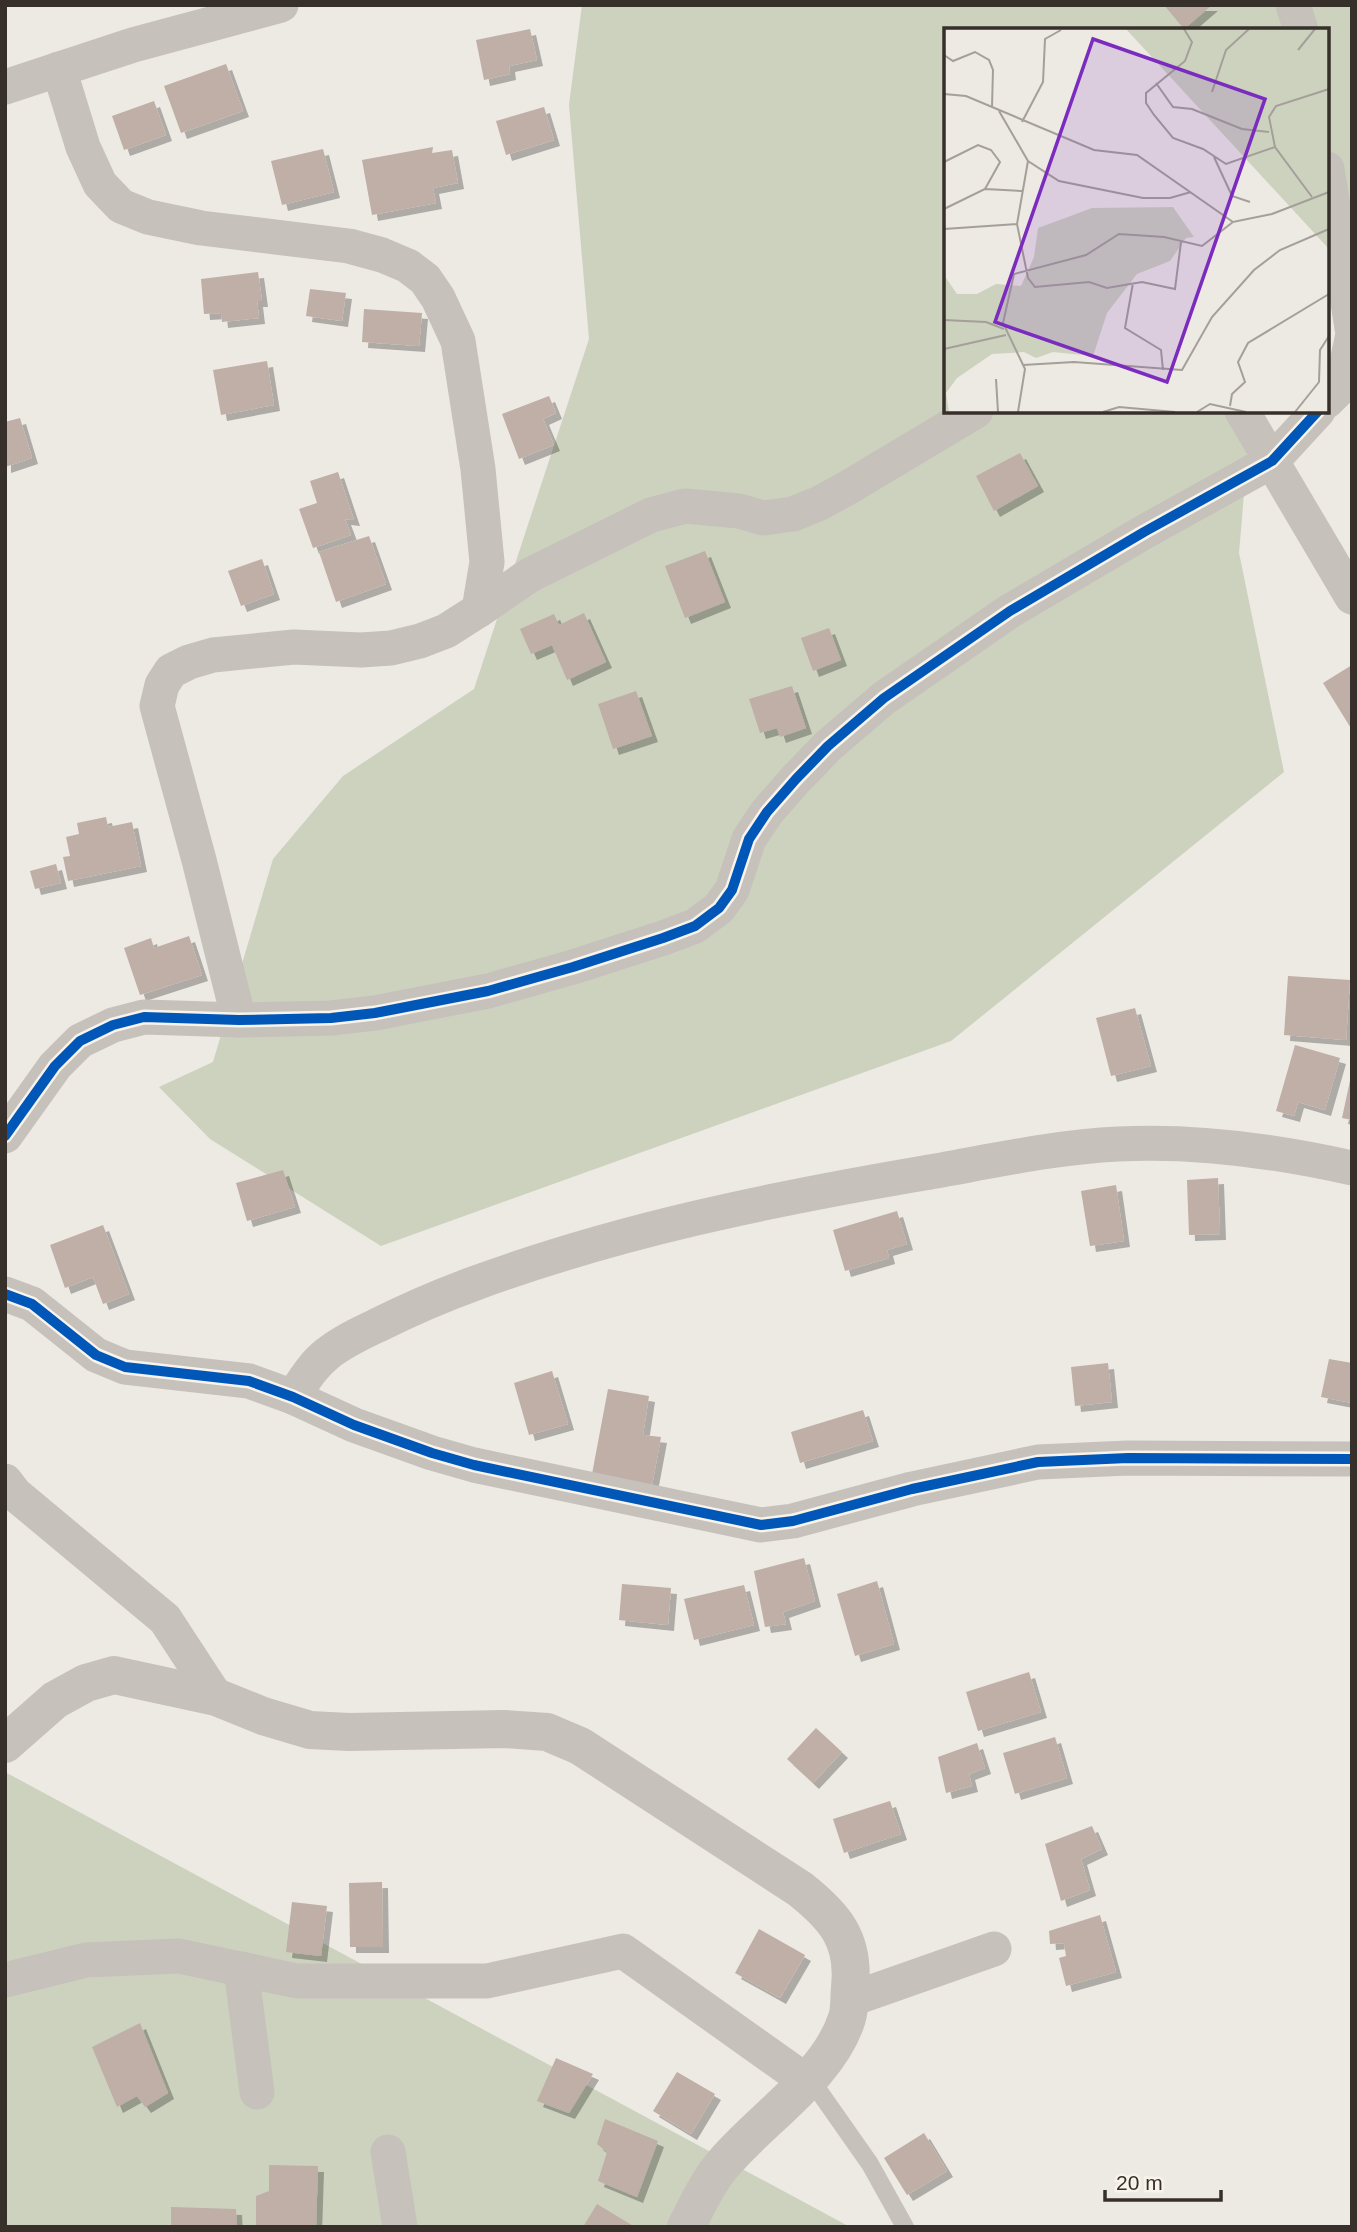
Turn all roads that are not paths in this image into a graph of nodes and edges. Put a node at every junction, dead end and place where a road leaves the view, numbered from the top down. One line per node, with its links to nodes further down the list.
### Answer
1 (281, 5): 4 (street)
2 (1293, 5): 3 (street)
3 (1300, 28)
4 (59, 69): 5 (street); 15 (street)
5 (5, 87)
6 (1329, 182): 7 (street)
7 (1352, 328)
8 (1352, 339): 9 (street)
9 (1329, 399)
10 (973, 413): 15 (street)
11 (1243, 413): 13 (street)
12 (1316, 413): 13 (street)
13 (1272, 461): 14 (street); 16 (street)
14 (1352, 597)
15 (479, 610): 16 (street)
16 (239, 1020): 17 (street)
17 (5, 1136)
18 (1352, 1168): 20 (street)
19 (5, 1294): 20 (street)
20 (293, 1398): 21 (street)
21 (1352, 1459)
22 (5, 1481): 23 (street)
23 (216, 1697): 24 (street); 28 (street)
24 (5, 1744)
25 (994, 1949): 28 (street)
26 (241, 1969): 27 (street); 29 (street); 30 (street)
27 (5, 1980)
28 (849, 2000): 29 (street)
29 (808, 2079): 33 (street); 34 (lane)
30 (257, 2092)
31 (388, 2152): 32 (street)
32 (400, 2227)
33 (686, 2227)
34 (905, 2227)

